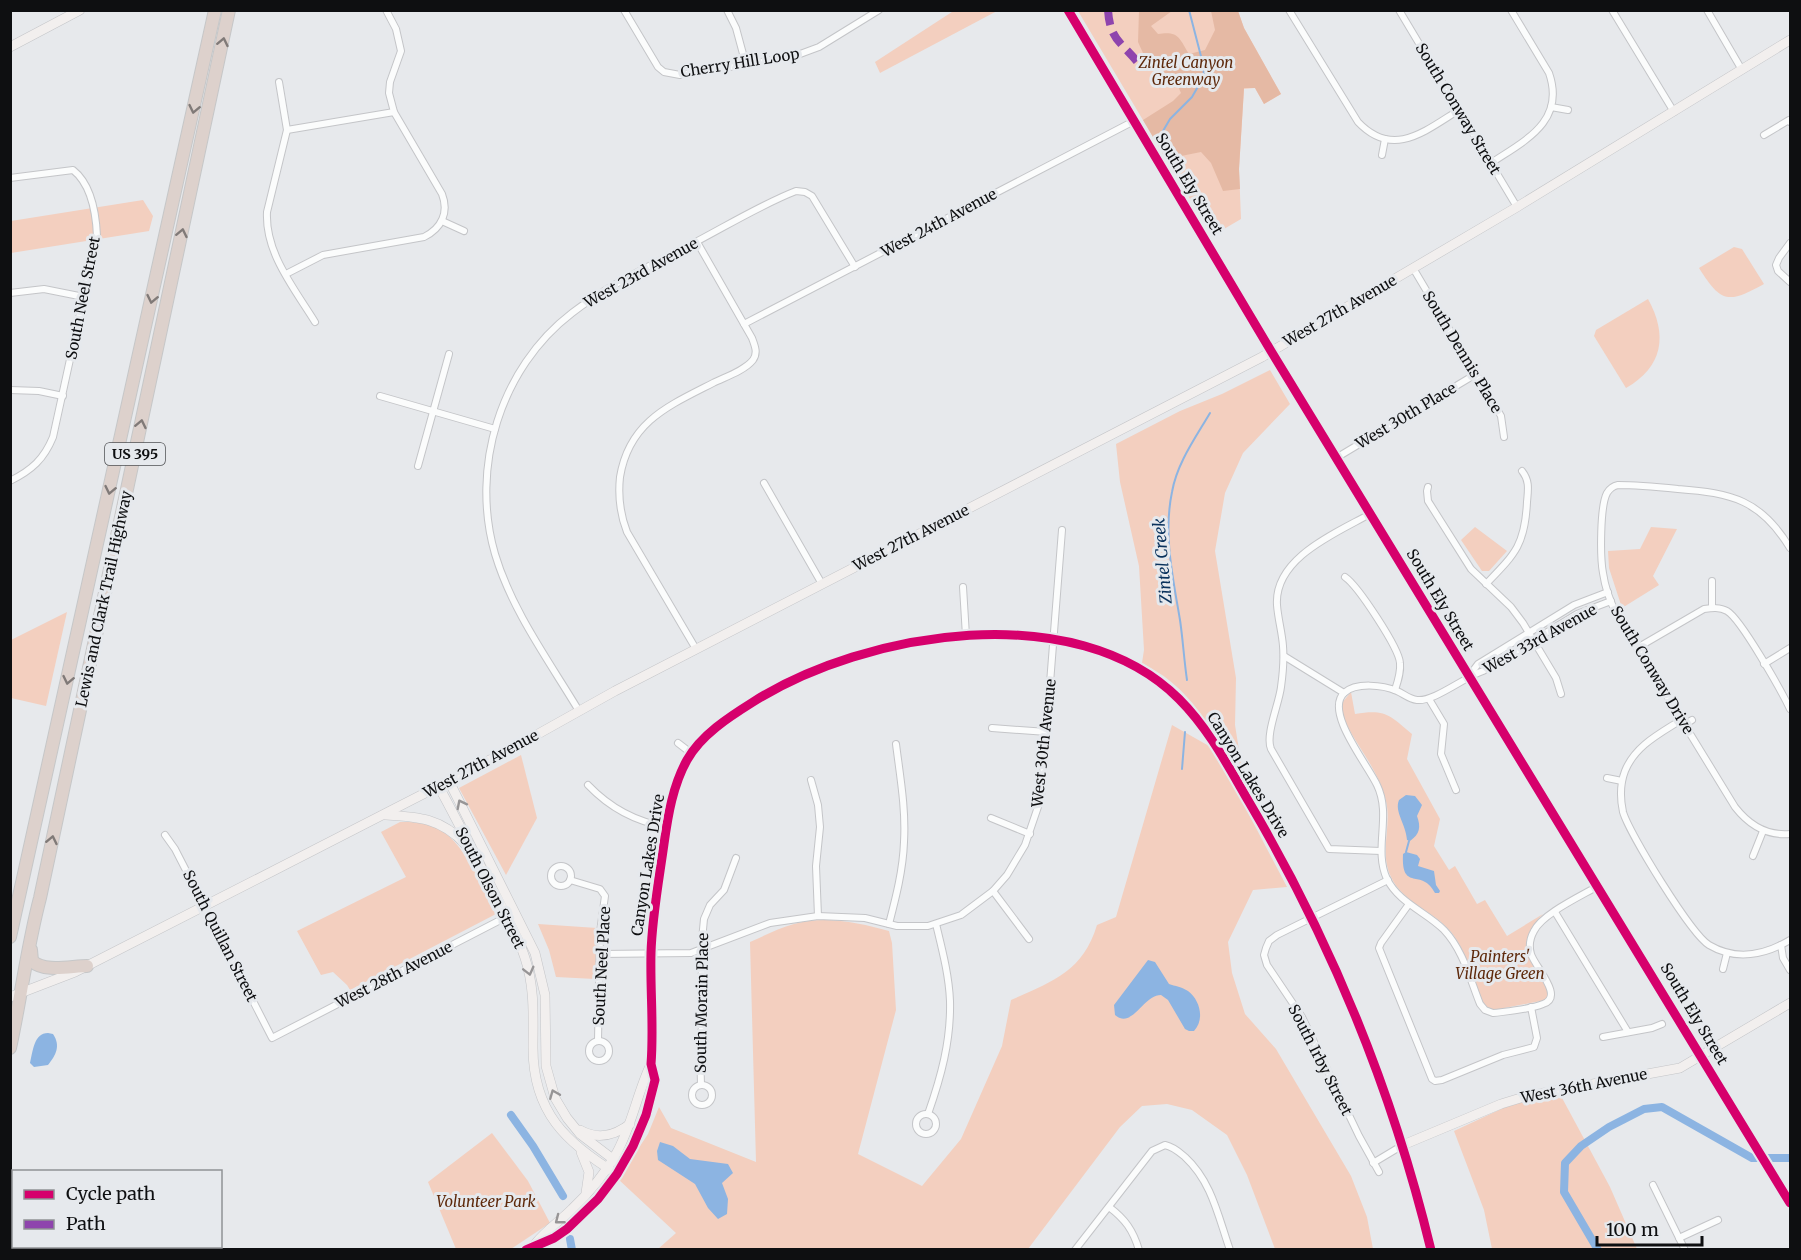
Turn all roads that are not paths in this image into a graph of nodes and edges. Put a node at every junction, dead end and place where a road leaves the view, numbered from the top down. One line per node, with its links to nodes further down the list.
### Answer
1 (80, 10): 14 (street)
2 (215, 10): 130 (highway, Lewis and Clark Trail Highway / US 395, one-way to 130)
3 (229, 10): 121 (highway, Lewis and Clark Trail Highway / US 395, one-way to 3)
4 (386, 10): 23 (street)
5 (624, 10): 17 (street, Cherry Hill Loop)
6 (727, 10): 17 (street)
7 (879, 10): 17 (street, Cherry Hill Loop)
8 (1068, 10): 25 (street, South Ely Street)
9 (1288, 10): 29 (street)
10 (1399, 10): 21 (street, South Conway Street)
11 (1512, 10): 20 (street)
12 (1612, 10): 24 (street)
13 (1707, 10): 18 (street)
14 (68, 13): 16 (street)
15 (1791, 40): 18 (street, West 27th Avenue)
16 (12, 44)
17 (746, 65)
18 (1742, 70): 24 (street, West 27th Avenue)
19 (279, 82): 27 (street)
20 (1551, 107): 22 (street); 31 (street)
21 (1459, 110): 29 (street); 31 (street, South Conway Street)
22 (1568, 110)
23 (394, 112): 27 (street); 34 (street)
24 (1674, 112): 33 (street, West 27th Avenue)
25 (1134, 121): 38 (street, West 24th Avenue); 46 (street, South Ely Street)
26 (1791, 122): 28 (street)
27 (287, 130): 40 (street)
28 (1764, 135)
29 (1385, 139): 30 (street)
30 (1382, 155)
31 (1491, 163): 33 (street, South Conway Street)
32 (10, 178): 43 (street, South Neel Street)
33 (1517, 207): 39 (street, West 27th Avenue)
34 (442, 221): 35 (street); 40 (street)
35 (464, 231)
36 (697, 242): 38 (street, West 23rd Avenue); 45 (street); 53 (street, West 23rd Avenue)
37 (1791, 243): 41 (street)
38 (855, 267): 45 (street, West 24th Avenue)
39 (1413, 268): 46 (street, West 27th Avenue); 48 (street, South Dennis Place)
40 (286, 274): 44 (street)
41 (1791, 282)
42 (10, 293): 43 (street)
43 (84, 297): 50 (street, South Neel Street)
44 (315, 322)
45 (744, 324): 80 (street)
46 (1271, 351): 55 (street, South Ely Street); 68 (street, West 27th Avenue)
47 (450, 354): 52 (street)
48 (1476, 374): 54 (street, South Dennis Place); 55 (street, West 30th Place)
49 (10, 390): 50 (street)
50 (63, 396): 58 (street, South Neel Street)
51 (381, 396): 52 (street)
52 (434, 412): 53 (street); 56 (street)
53 (495, 429): 89 (street, West 23rd Avenue)
54 (1504, 437)
55 (1336, 458): 61 (street, South Ely Street)
56 (418, 466)
57 (1522, 471): 69 (street)
58 (10, 481)
59 (764, 483): 68 (street)
60 (1428, 487): 69 (street)
61 (1370, 514): 81 (street); 83 (street, South Ely Street)
62 (1062, 530): 76 (street, West 30th Avenue)
63 (1791, 531): 64 (street)
64 (1783, 536): 65 (street); 71 (street, South Conway Drive)
65 (1791, 548)
66 (1345, 577): 84 (street)
67 (1712, 581): 73 (street)
68 (822, 584): 80 (street, West 27th Avenue)
69 (1486, 584): 74 (street)
70 (963, 587): 75 (street)
71 (1608, 592): 72 (street, South Conway Drive); 74 (street, West 33rd Avenue)
72 (1611, 601): 77 (street, West 33rd Avenue); 78 (street, South Conway Drive)
73 (1712, 608): 78 (street); 82 (street)
74 (1529, 633): 77 (street); 83 (street, West 33rd Avenue)
75 (966, 636): 76 (street, Canyon Lakes Drive); 96 (street, Canyon Lakes Drive)
76 (1053, 639): 93 (street, West 30th Avenue); 127 (street, Canyon Lakes Drive)
77 (1534, 641): 83 (street, West 33rd Avenue); 86 (street)
78 (1638, 648): 91 (street, South Conway Drive)
79 (1791, 648): 82 (street)
80 (696, 649): 89 (street, West 27th Avenue)
81 (1284, 656): 85 (street); 112 (street)
82 (1764, 664): 88 (street)
83 (1469, 676): 87 (street, West 33rd Avenue); 119 (street, South Ely Street)
84 (1395, 690): 85 (street); 87 (street)
85 (1344, 693): 112 (street)
86 (1561, 694)
87 (1429, 699): 103 (street)
88 (1791, 709)
89 (579, 711): 99 (street, West 27th Avenue)
90 (1692, 720): 91 (street)
91 (1683, 723): 100 (street); 107 (street, South Conway Drive)
92 (992, 728): 93 (street)
93 (1047, 732): 108 (street, West 30th Avenue)
94 (678, 743): 96 (street)
95 (896, 744): 128 (street)
96 (691, 753): 106 (street, Canyon Lakes Drive)
97 (1607, 778): 100 (street)
98 (811, 780): 126 (street)
99 (449, 781): 102 (street, West 27th Avenue); 125 (street, South Olson Street, one-way to 99)
100 (1622, 781): 114 (street)
101 (588, 785): 106 (street)
102 (439, 787): 104 (street, West 27th Avenue); 113 (street, South Olson Street)
103 (1456, 790)
104 (383, 815): 113 (street); 123 (street, West 27th Avenue)
105 (991, 818): 108 (street)
106 (666, 827): 138 (street, Canyon Lakes Drive)
107 (1763, 831): 109 (street); 115 (street)
108 (1030, 834): 120 (street, West 30th Avenue)
109 (1791, 834)
110 (165, 835): 123 (street, South Quillan Street)
111 (1652, 849): 114 (street)
112 (1381, 850): 118 (street)
113 (472, 851): 125 (street, South Olson Street)
114 (1645, 853): 135 (street)
115 (1753, 856)
116 (736, 858): 134 (street, South Morain Place)
117 (570, 880): 136 (street, South Neel Place)
118 (1388, 880): 122 (street); 127 (street)
119 (1598, 886): 124 (street); 153 (street, South Ely Street)
120 (993, 891): 129 (street, West 30th Avenue); 131 (street)
121 (40, 897): 139 (highway); 142 (highway, Lewis and Clark Trail Highway / US 395)
122 (1409, 904): 144 (street); 144 (street)
123 (204, 905): 139 (street, West 27th Avenue); 148 (street, South Quillan Street)
124 (1555, 912): 144 (street); 146 (street)
125 (511, 914): 148 (street, West 28th Avenue); 151 (street, South Olson Street, one-way to 151); 152 (street, South Olson Street)
126 (818, 916): 128 (street, West 30th Avenue); 134 (street, West 30th Avenue)
127 (1312, 918): 159 (street, Canyon Lakes Drive); 161 (street, South Irby Street)
128 (889, 924): 129 (street, West 30th Avenue)
129 (936, 924): 156 (street)
130 (10, 937)
131 (1029, 939)
132 (1791, 940): 133 (street)
133 (1781, 945): 135 (street); 137 (street); 141 (street)
134 (701, 950): 138 (street, West 30th Avenue); 155 (street, South Morain Place)
135 (1727, 952): 140 (street)
136 (600, 954): 138 (street, West 30th Avenue); 149 (street, South Neel Place)
137 (1791, 954)
138 (651, 955): 154 (street, Canyon Lakes Drive)
139 (87, 966): 142 (street, West 27th Avenue)
140 (1723, 969)
141 (1791, 970)
142 (16, 995): 150 (highway, Lewis and Clark Trail Highway / US 395)
143 (1791, 1003): 153 (street, West 36th Avenue)
144 (1531, 1007)
145 (1662, 1024): 146 (street)
146 (1629, 1032): 147 (street)
147 (1603, 1037)
148 (272, 1038)
149 (598, 1041)
150 (10, 1048)
151 (533, 1053): 152 (street); 160 (street, South Olson Street)
152 (545, 1054): 158 (street, South Olson Street, one-way to 152)
153 (1702, 1056): 159 (street, West 36th Avenue); 167 (street, South Ely Street)
154 (651, 1064): 157 (street, Canyon Lakes Drive); 163 (street, Canyon Lakes Drive)
155 (701, 1085)
156 (928, 1114)
157 (630, 1124): 158 (street); 162 (street, Canyon Lakes Drive)
158 (574, 1127): 162 (street, South Olson Street)
159 (1403, 1145): 161 (street, West 36th Avenue); 175 (street, Canyon Lakes Drive)
160 (580, 1150): 162 (street, South Olson Street); 166 (street)
161 (1373, 1163): 164 (street, South Irby Street)
162 (610, 1164): 163 (street, South Olson Street); 166 (street, Canyon Lakes Drive)
163 (619, 1170): 171 (street, Canyon Lakes Drive)
164 (1379, 1172)
165 (1653, 1185): 170 (street)
166 (586, 1196): 171 (street, Canyon Lakes Drive, one-way to 171)
167 (1791, 1203)
168 (1109, 1207): 172 (street); 173 (street); 174 (street)
169 (1718, 1220): 170 (street)
170 (1679, 1238): 176 (street)
171 (530, 1247)
172 (1076, 1250)
173 (1139, 1250)
174 (1230, 1250)
175 (1431, 1250)
176 (1685, 1250)

